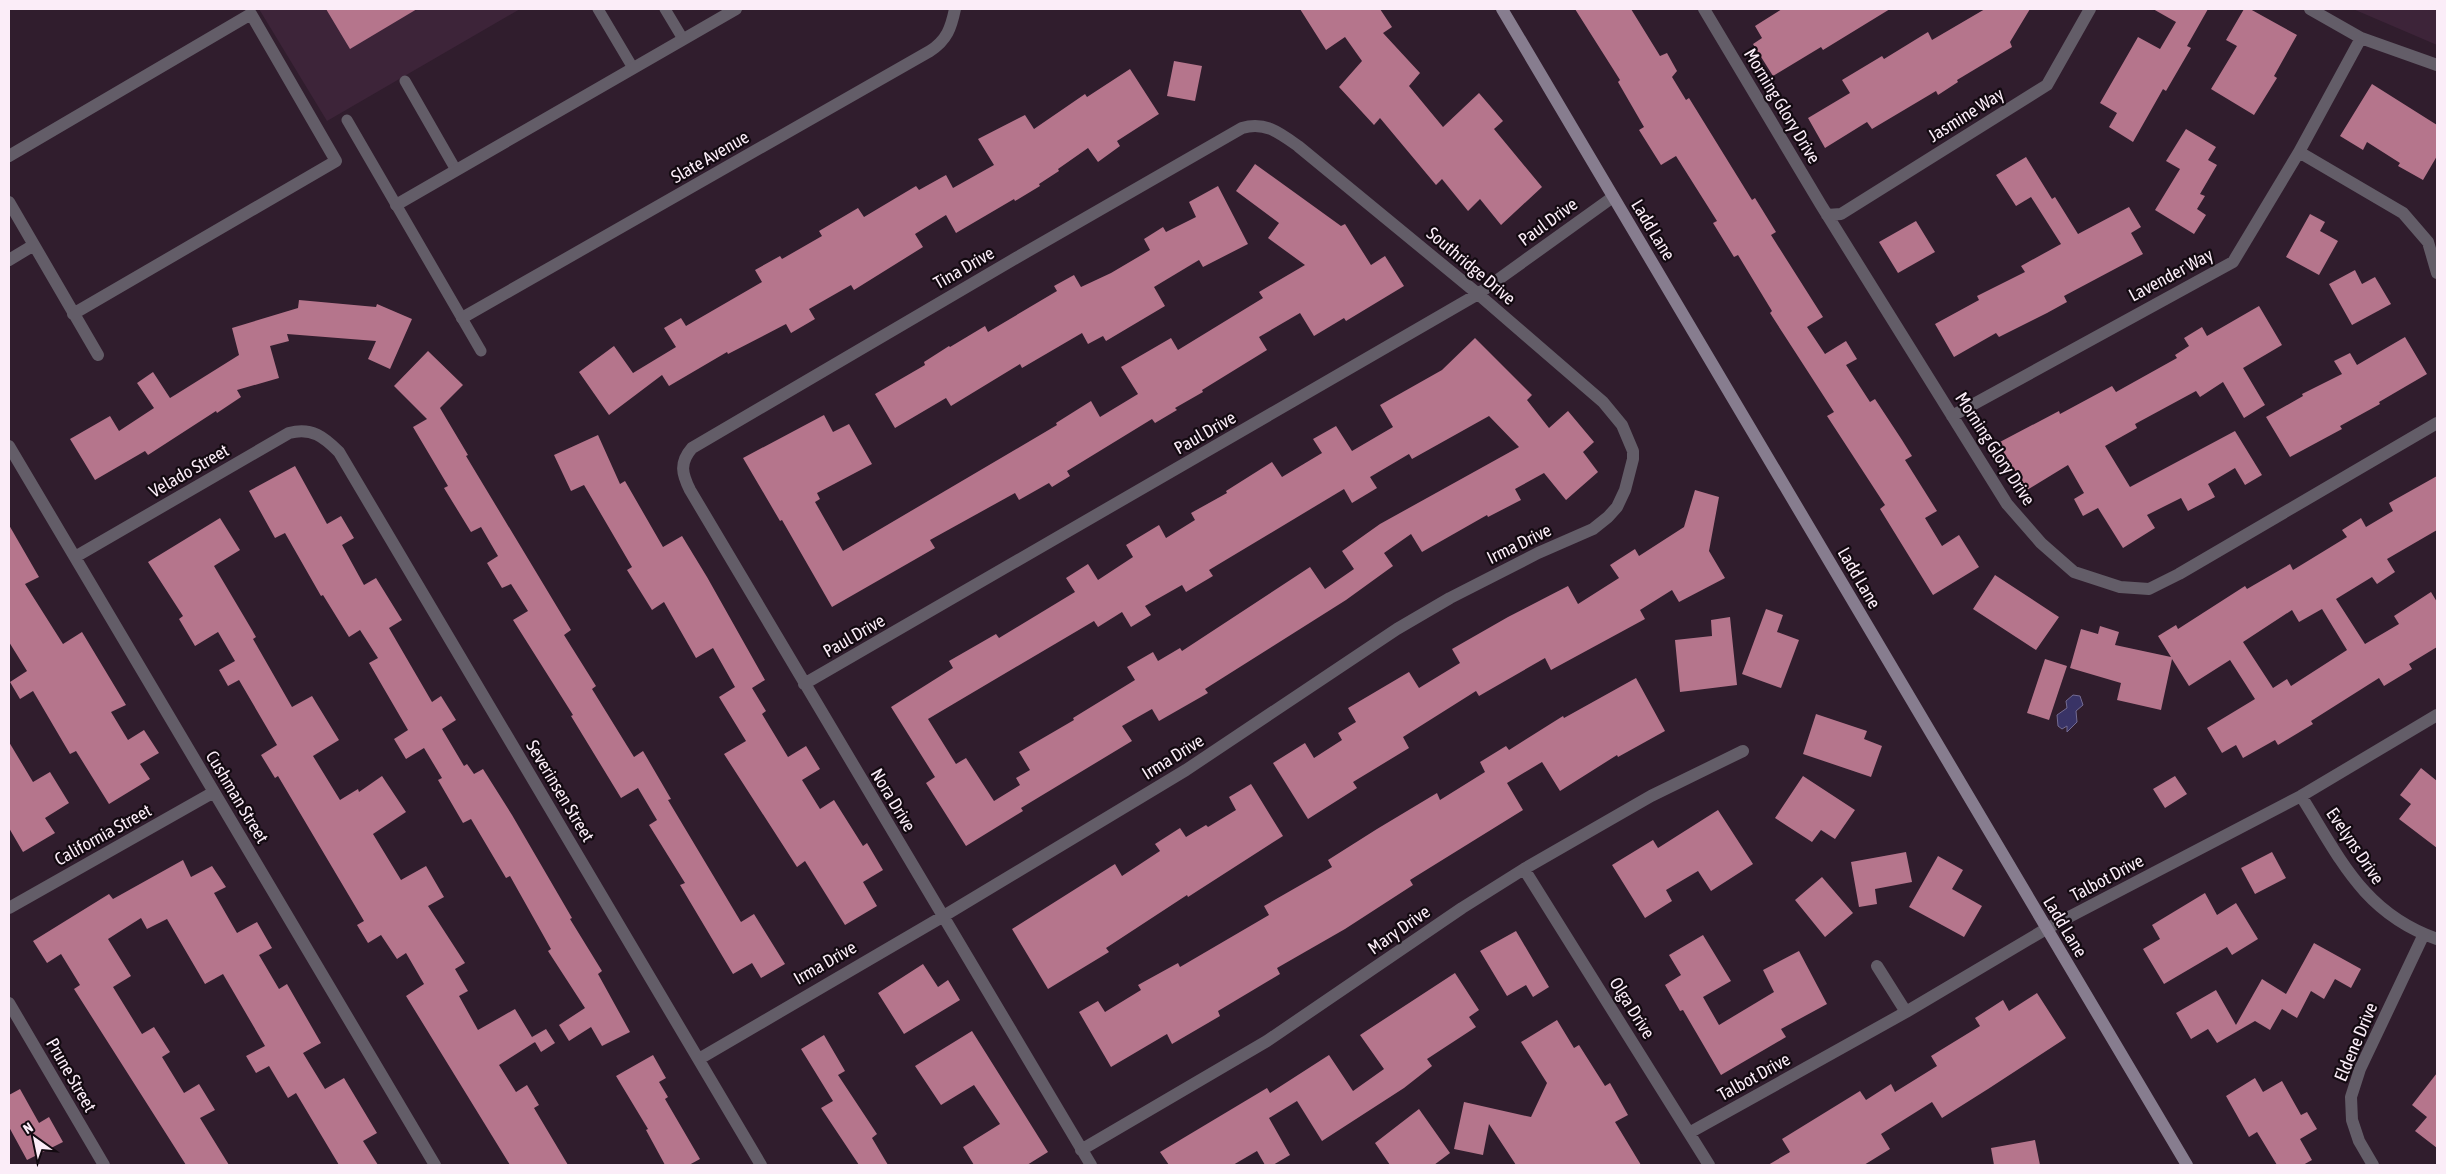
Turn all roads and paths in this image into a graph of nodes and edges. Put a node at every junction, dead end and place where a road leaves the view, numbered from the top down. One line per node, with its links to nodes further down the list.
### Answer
1 (598, 9): 12 (lane)
2 (665, 9): 10 (lane)
3 (736, 9): 10 (street)
4 (955, 9): 28 (street, Slate Avenue)
5 (1502, 9): 19 (street, Ladd Lane)
6 (1704, 9): 22 (street, Morning Glory Drive)
7 (2090, 9): 22 (street, Jasmine Way)
8 (2310, 9): 9 (street)
9 (2361, 38): 11 (street); 16 (street, Lavender Way)
10 (683, 39): 12 (street)
11 (2437, 65)
12 (633, 68): 18 (street)
13 (405, 81): 18 (lane)
14 (347, 120): 21 (lane)
15 (1258, 125): 26 (street, Southridge Drive); 35 (street, Tina Drive)
16 (2299, 152): 25 (street); 31 (street, Lavender Way)
17 (9, 156): 27 (street)
18 (456, 170): 21 (street)
19 (1613, 196): 26 (street, Paul Drive); 46 (street, Ladd Lane)
20 (9, 202): 23 (street)
21 (396, 205): 28 (lane)
22 (1827, 215): 31 (street, Morning Glory Drive)
23 (34, 245): 24 (street); 27 (street)
24 (9, 260)
25 (2437, 273)
26 (1478, 294): 36 (street, Southridge Drive); 38 (street, Paul Drive)
27 (73, 314): 30 (street)
28 (462, 318): 29 (lane)
29 (481, 351)
30 (98, 355)
31 (1952, 416): 32 (street, Morning Glory Drive)
32 (2437, 423)
33 (324, 437): 37 (street, Velado Street); 52 (street, Severinsen Street)
34 (9, 446): 37 (street, Cushman Street)
35 (692, 448): 38 (street, Nora Drive)
36 (1633, 458): 45 (street, Irma Drive)
37 (75, 558): 41 (street, Cushman Street)
38 (804, 684): 45 (street, Nora Drive)
39 (2437, 715): 42 (street, Talbot Drive)
40 (1743, 751): 43 (street, Mary Drive)
41 (214, 792): 44 (street, California Street); 56 (street, Cushman Street)
42 (2301, 796): 46 (street, Talbot Drive); 47 (street, Evelyns Drive)
43 (1524, 870): 53 (street, Olga Drive); 54 (street, Mary Drive)
44 (9, 908)
45 (942, 917): 52 (street, Irma Drive); 54 (street, Nora Drive)
46 (2046, 929): 51 (street, Talbot Drive); 60 (street, Ladd Lane)
47 (2424, 934): 48 (street, Evelyns Drive); 61 (street, Eldene Drive)
48 (2437, 939)
49 (1877, 966): 51 (street)
50 (9, 1003): 55 (street, Prune Street)
51 (1906, 1012): 53 (street, Talbot Drive)
52 (699, 1059): 57 (street, Severinsen Street)
53 (1690, 1133): 59 (street, Olga Drive)
54 (1081, 1150): 58 (street, Nora Drive)
55 (104, 1165)
56 (435, 1165)
57 (761, 1165)
58 (1091, 1165)
59 (1709, 1165)
60 (2187, 1165)
61 (2373, 1165)

